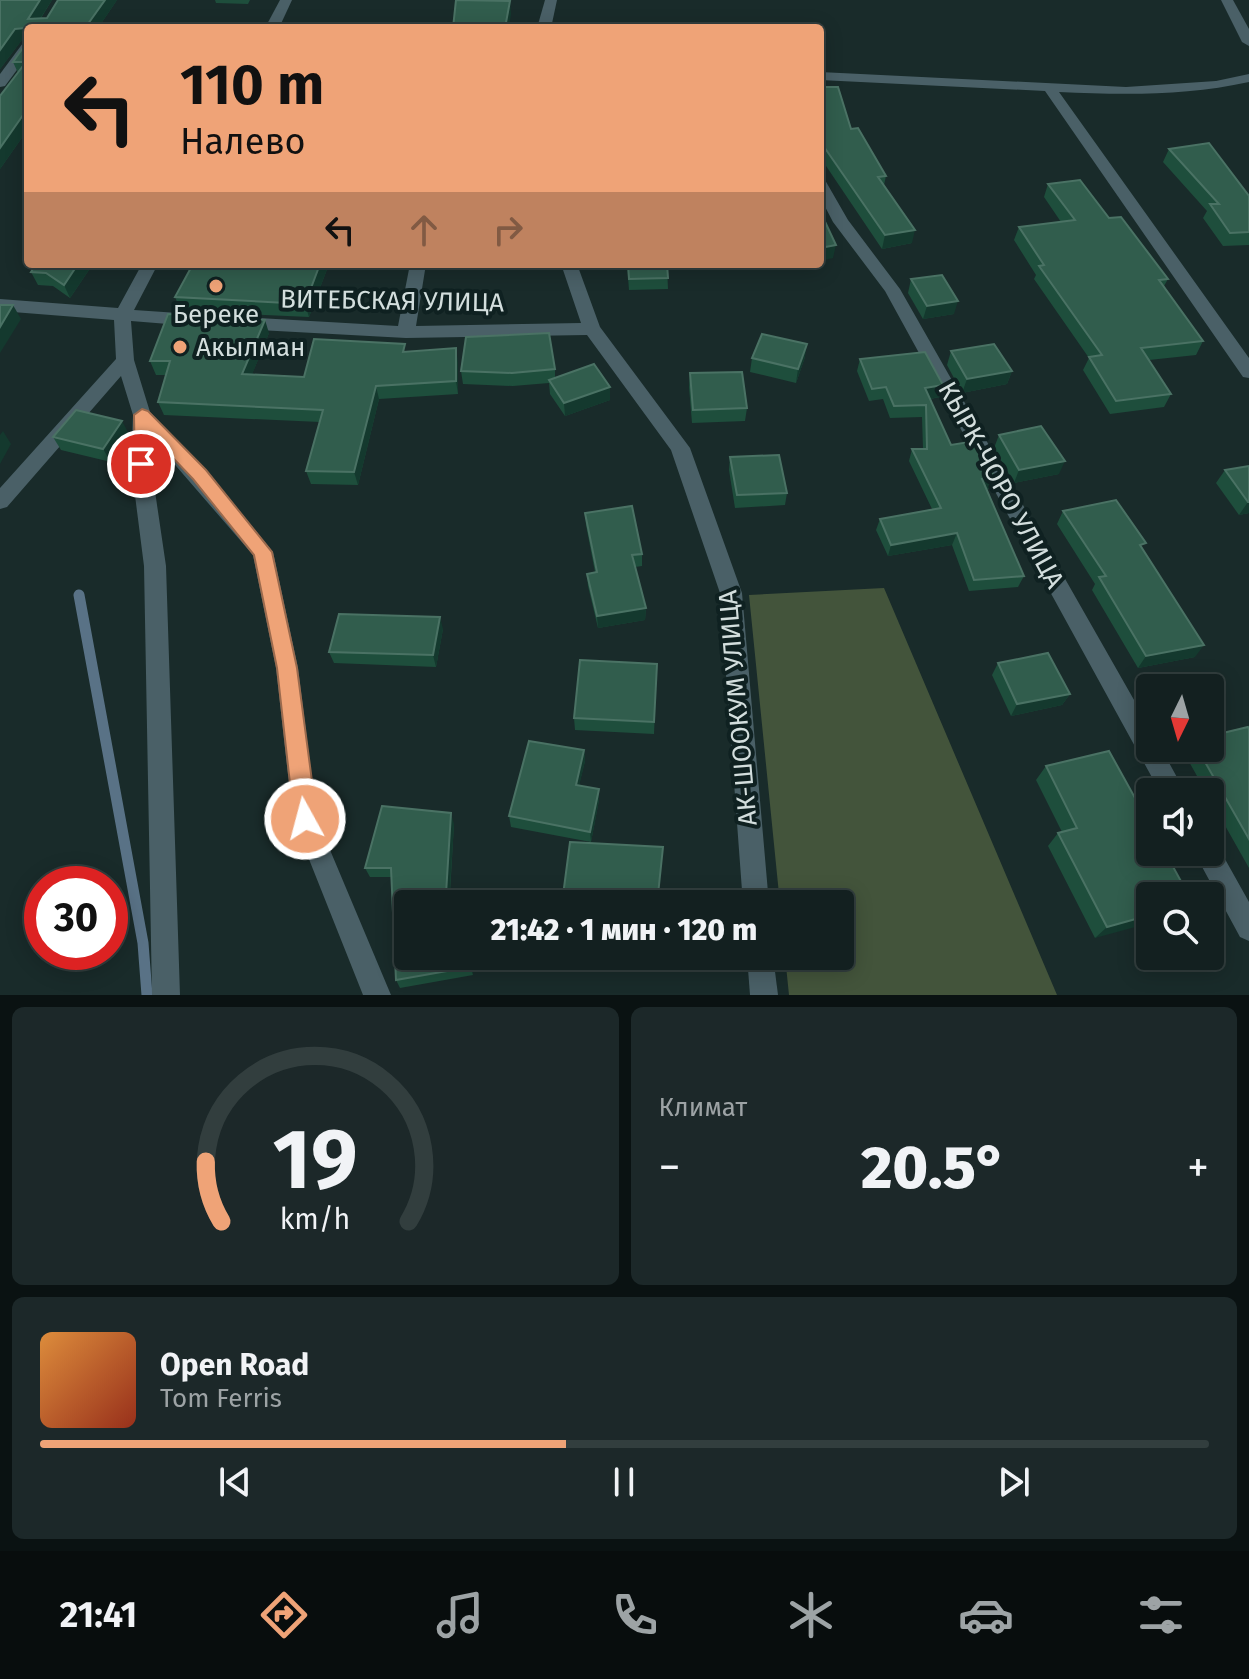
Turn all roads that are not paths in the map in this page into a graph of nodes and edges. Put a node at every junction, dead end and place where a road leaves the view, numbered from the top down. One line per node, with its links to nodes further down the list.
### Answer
1 (286, 0): 4 (street)
2 (551, 0): 5 (street)
3 (1227, 0): 6 (street)
4 (274, 24)
5 (545, 24)
6 (1249, 42)
7 (24, 51): 9 (street)
8 (824, 76): 11 (street)
9 (0, 83)
10 (1247, 84): 11 (street)
11 (1050, 89): 21 (street)
12 (824, 190): 24 (street, КЫРК-ЧОРО УЛИЦА)
13 (148, 268): 17 (street)
14 (417, 268): 19 (street)
15 (570, 268): 18 (street, АК-ШООКУМ УЛИЦА)
16 (0, 305): 17 (street, ВИТЕБСКАЯ УЛИЦА)
17 (122, 316): 19 (street, ВИТЕБСКАЯ УЛИЦА); 20 (street)
18 (592, 329): 19 (street, ВИТЕБСКАЯ УЛИЦА); 26 (street, АК-ШООКУМ УЛИЦА)
19 (406, 332)
20 (125, 360): 22 (street); 23 (street)
21 (1249, 372)
22 (142, 415): 29 (street); 30 (street)
23 (0, 501)
24 (1165, 778)
25 (1215, 866): 27 (street)
26 (755, 890)
27 (1249, 928)
28 (761, 970): 31 (street)
29 (166, 995)
30 (377, 995)
31 (764, 995)

